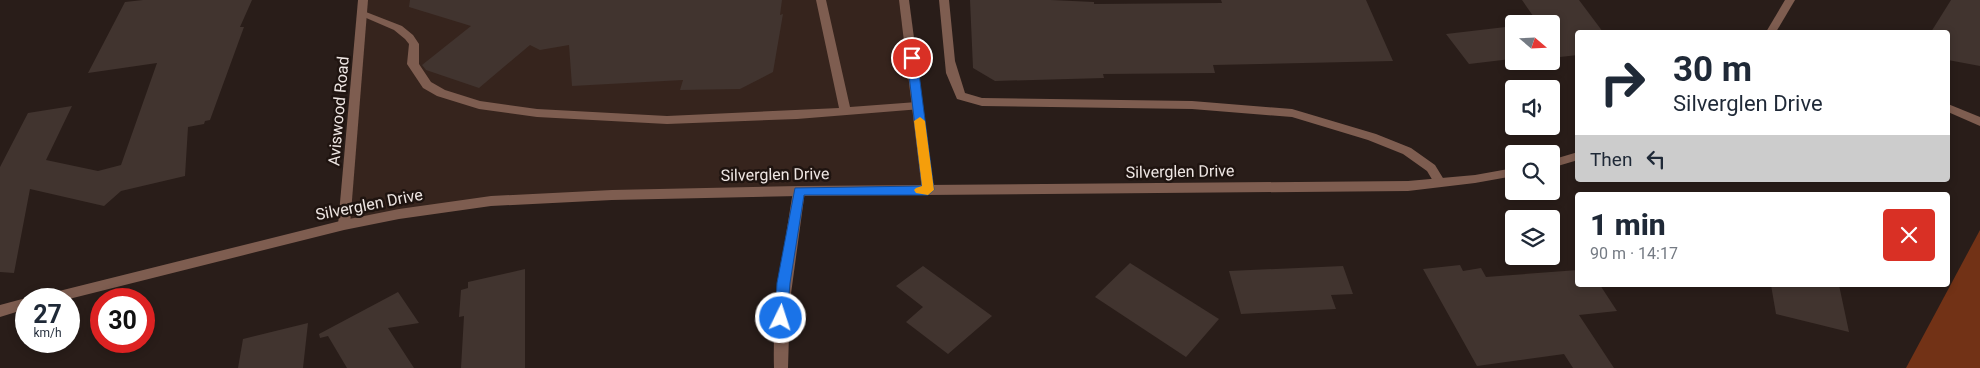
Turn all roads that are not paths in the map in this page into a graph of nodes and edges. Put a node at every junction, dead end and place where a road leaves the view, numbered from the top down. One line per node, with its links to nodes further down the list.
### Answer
1 (363, 0): 6 (street, Aviswood Road)
2 (821, 0): 10 (street)
3 (904, 0): 8 (street)
4 (944, 0): 15 (street)
5 (1790, 0): 7 (street)
6 (362, 14): 10 (street); 18 (street, Aviswood Road)
7 (1772, 30)
8 (917, 106): 10 (street); 16 (street)
9 (1950, 109): 11 (street)
10 (845, 110)
11 (1980, 122)
12 (1575, 157): 13 (street)
13 (1560, 161)
14 (1505, 173): 15 (street, Silverglen Drive)
15 (1440, 183): 16 (street, Silverglen Drive)
16 (928, 190): 17 (street, Silverglen Drive)
17 (799, 191): 18 (street, Silverglen Drive); 22 (street)
18 (344, 225): 19 (street, Silverglen Drive)
19 (80, 291)
20 (15, 307): 21 (street)
21 (0, 310)
22 (781, 368)

